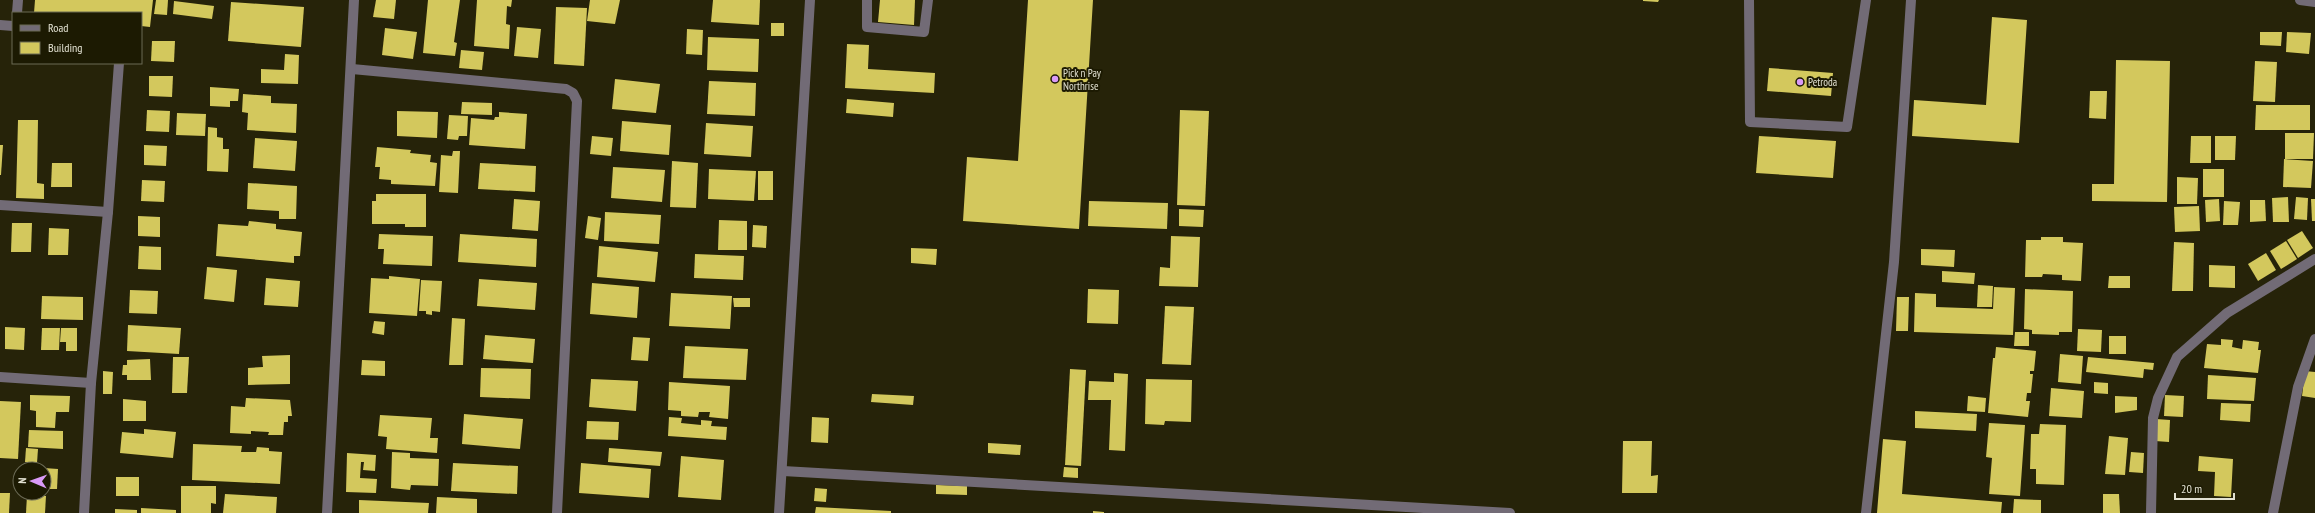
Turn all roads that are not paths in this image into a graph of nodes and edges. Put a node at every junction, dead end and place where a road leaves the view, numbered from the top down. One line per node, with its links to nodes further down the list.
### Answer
1 (18, 0): 11 (street)
2 (354, 0): 15 (street)
3 (810, 0): 22 (street)
4 (868, 0): 5 (street)
5 (928, 0)
6 (1749, 0): 7 (street)
7 (1866, 0)
8 (1911, 0): 28 (street)
9 (2300, 0): 10 (street)
10 (2315, 2)
11 (17, 12)
12 (0, 25): 13 (street)
13 (12, 26)
14 (119, 64): 17 (street)
15 (352, 69): 24 (street); 25 (street)
16 (0, 205): 17 (street)
17 (108, 212): 21 (street)
18 (2315, 259): 29 (street)
19 (2315, 339): 30 (street)
20 (0, 377): 21 (street)
21 (91, 383): 23 (street)
22 (783, 471): 26 (street); 27 (street)
23 (84, 513)
24 (327, 513)
25 (557, 513)
26 (779, 513)
27 (1510, 513)
28 (1866, 513)
29 (2151, 513)
30 (2273, 513)

